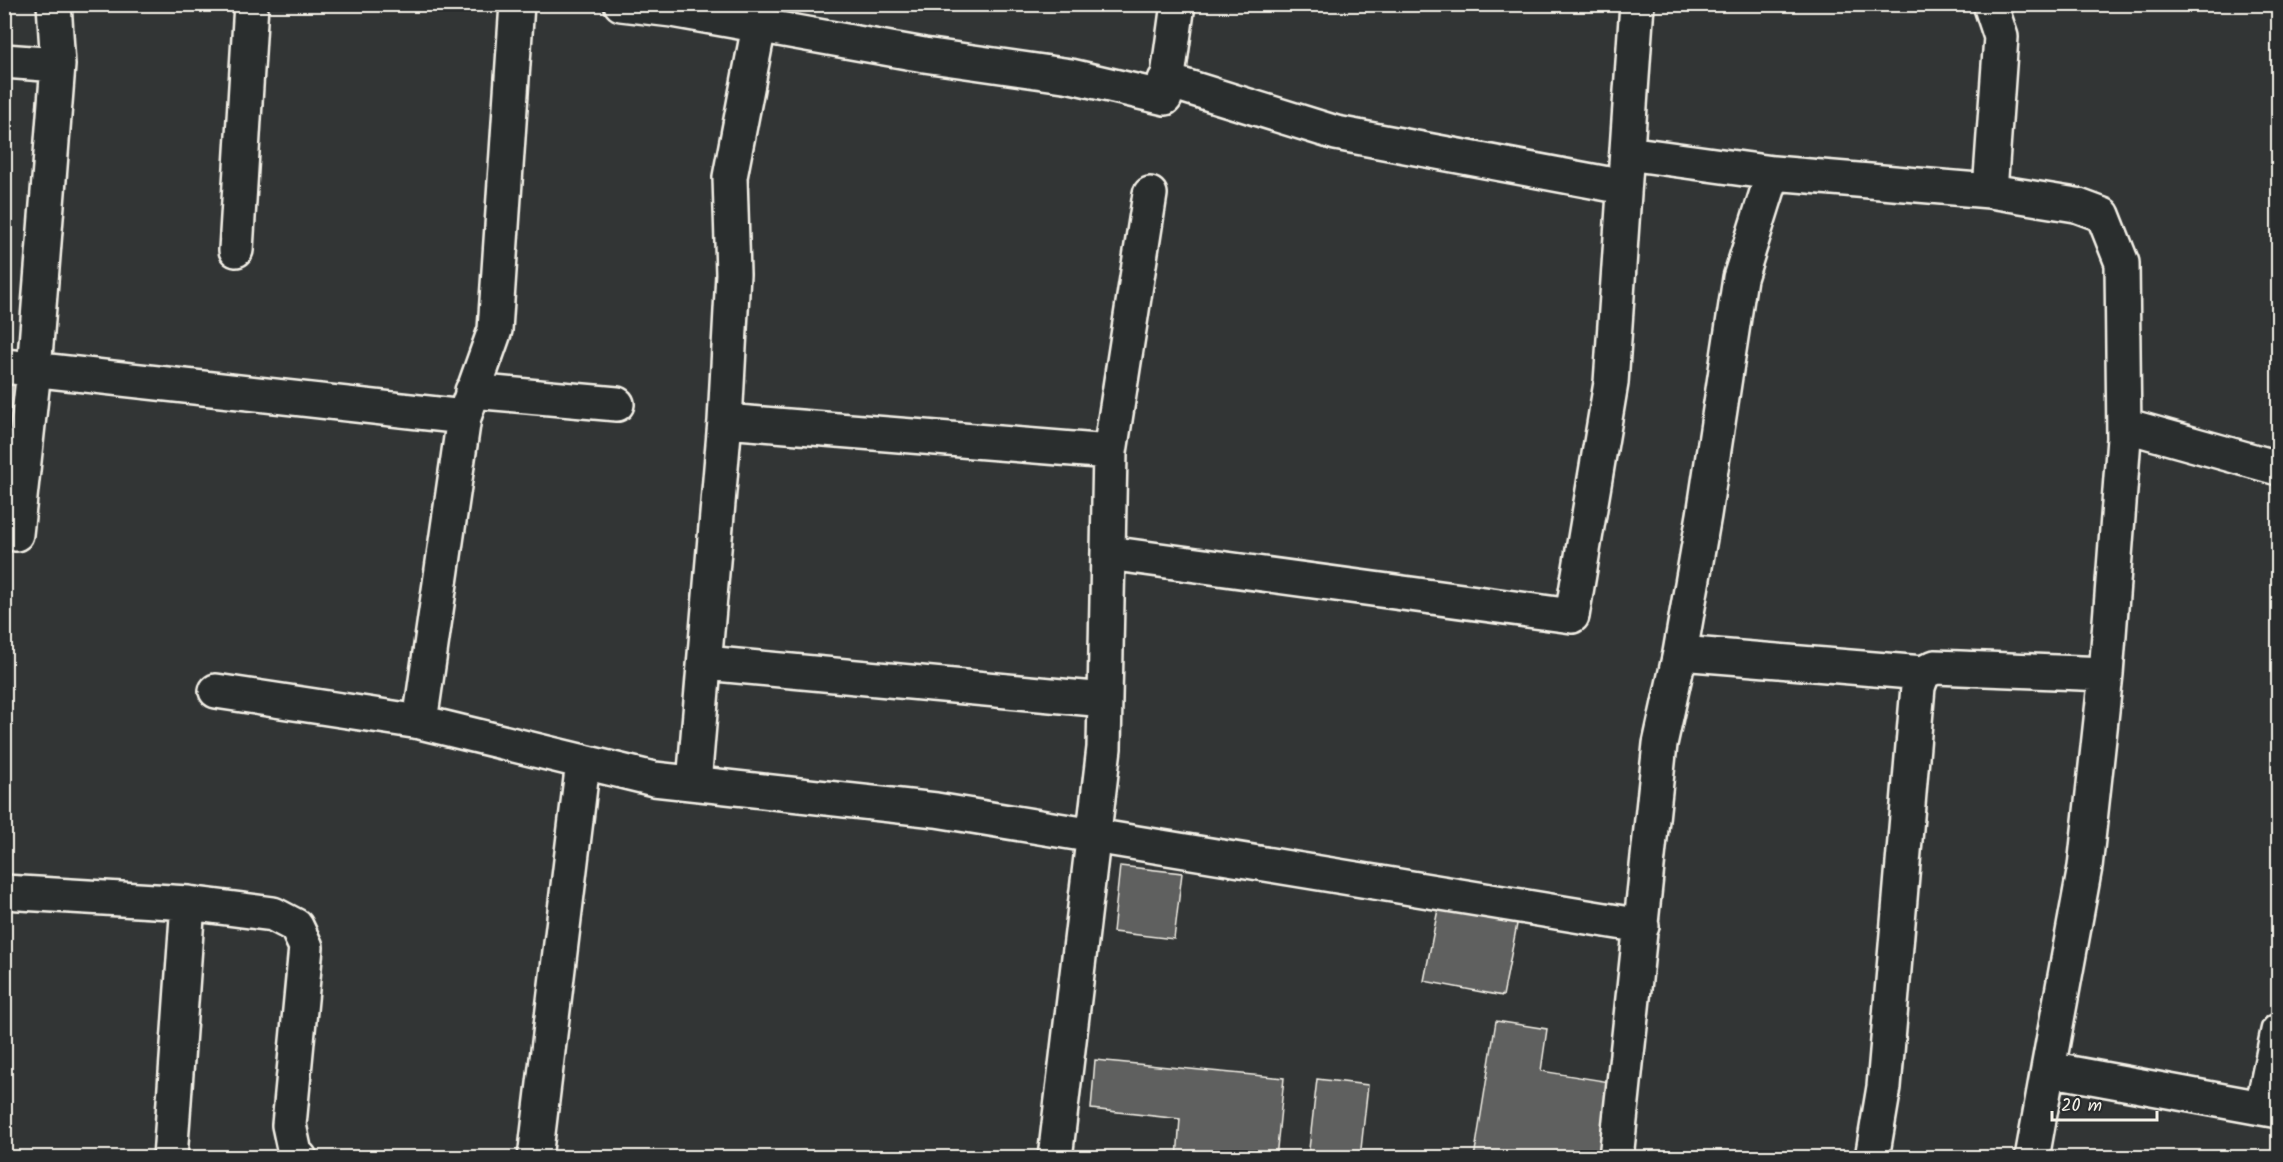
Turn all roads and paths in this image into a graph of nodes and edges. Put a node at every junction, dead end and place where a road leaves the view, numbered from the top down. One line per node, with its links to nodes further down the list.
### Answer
1 (54, 4): 10 (street)
2 (251, 4): 17 (street)
3 (517, 4): 19 (street)
4 (621, 4): 8 (street)
5 (1178, 4): 11 (street)
6 (1637, 4): 12 (street)
7 (1990, 4): 15 (street)
8 (759, 26): 11 (street); 21 (street)
9 (4, 61): 10 (street)
10 (58, 64): 18 (street)
11 (1165, 80): 14 (street)
12 (1627, 153): 13 (street); 14 (street)
13 (1773, 173): 15 (street); 27 (street)
14 (1624, 187): 26 (street)
15 (1990, 191): 22 (street)
16 (1150, 194): 23 (street)
17 (236, 250)
18 (20, 368): 19 (street); 25 (street)
19 (468, 404): 20 (street); 33 (street)
20 (617, 404)
21 (725, 421): 23 (street); 28 (street)
22 (2124, 425): 24 (street); 30 (street)
23 (1110, 452): 26 (street)
24 (2278, 468)
25 (16, 534)
26 (1108, 553): 32 (street)
27 (1680, 653): 29 (street); 39 (street)
28 (705, 663): 32 (street); 35 (street)
29 (1923, 673): 30 (street); 48 (street)
30 (2106, 674): 41 (street)
31 (216, 691): 33 (street)
32 (1105, 700): 36 (street)
33 (420, 722): 34 (street)
34 (583, 762): 35 (street); 45 (street)
35 (694, 783): 36 (street)
36 (1093, 835): 39 (street); 46 (street)
37 (4, 892): 38 (street)
38 (188, 903): 43 (street); 44 (street)
39 (1642, 926): 47 (street)
40 (2278, 1031): 42 (street)
41 (2048, 1069): 42 (street); 49 (street)
42 (2270, 1109)
43 (170, 1158)
44 (300, 1158)
45 (535, 1158)
46 (1055, 1158)
47 (1616, 1158)
48 (1872, 1158)
49 (2032, 1158)

